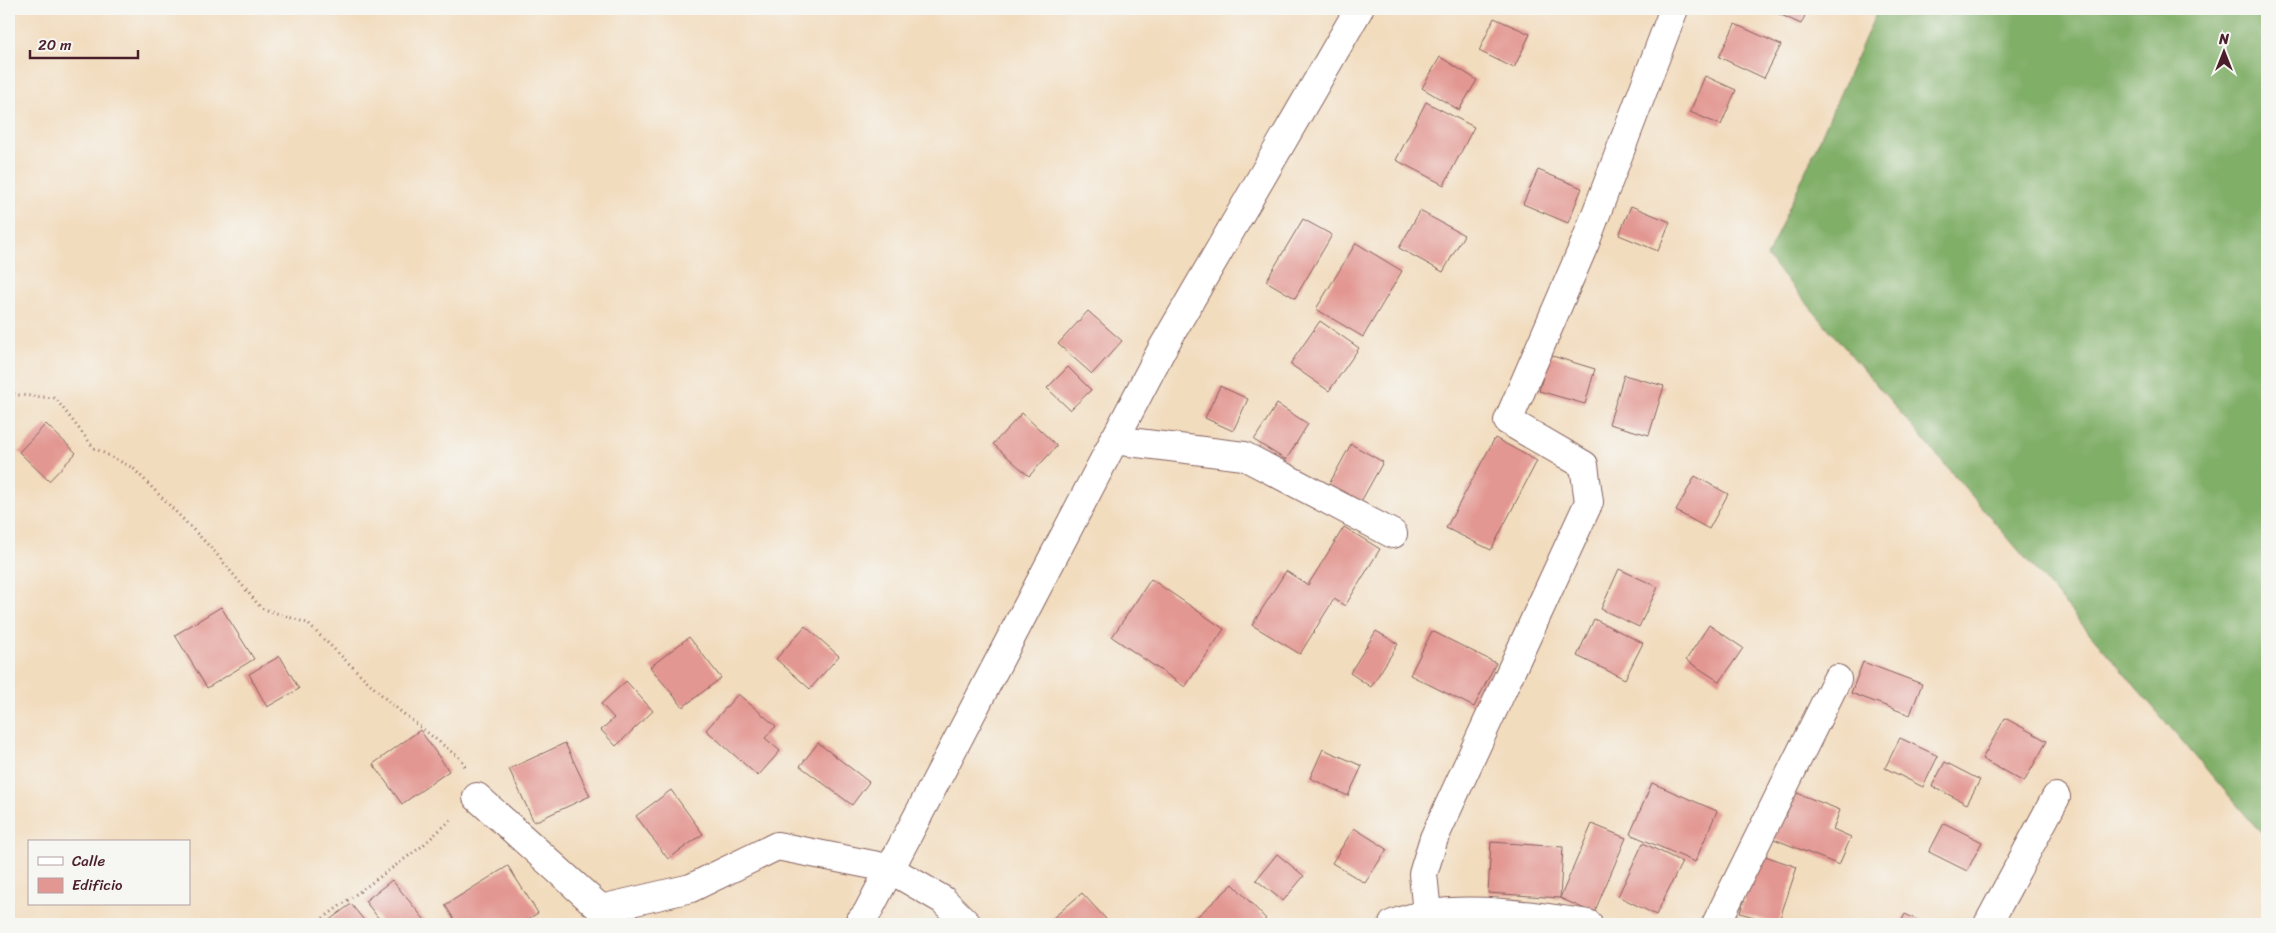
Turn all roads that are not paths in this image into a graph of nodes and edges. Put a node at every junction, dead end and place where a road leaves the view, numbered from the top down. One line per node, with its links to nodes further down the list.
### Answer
1 (1359, 9): 3 (street)
2 (1674, 9): 9 (street)
3 (1113, 440): 4 (street); 8 (street)
4 (1393, 534)
5 (1837, 679): 14 (street)
6 (477, 797): 8 (street)
7 (2056, 797): 15 (street)
8 (888, 868): 10 (street); 11 (street)
9 (1427, 913): 12 (street); 13 (street)
10 (862, 918)
11 (967, 924)
12 (1393, 924)
13 (1588, 924)
14 (1716, 924)
15 (1988, 924)

